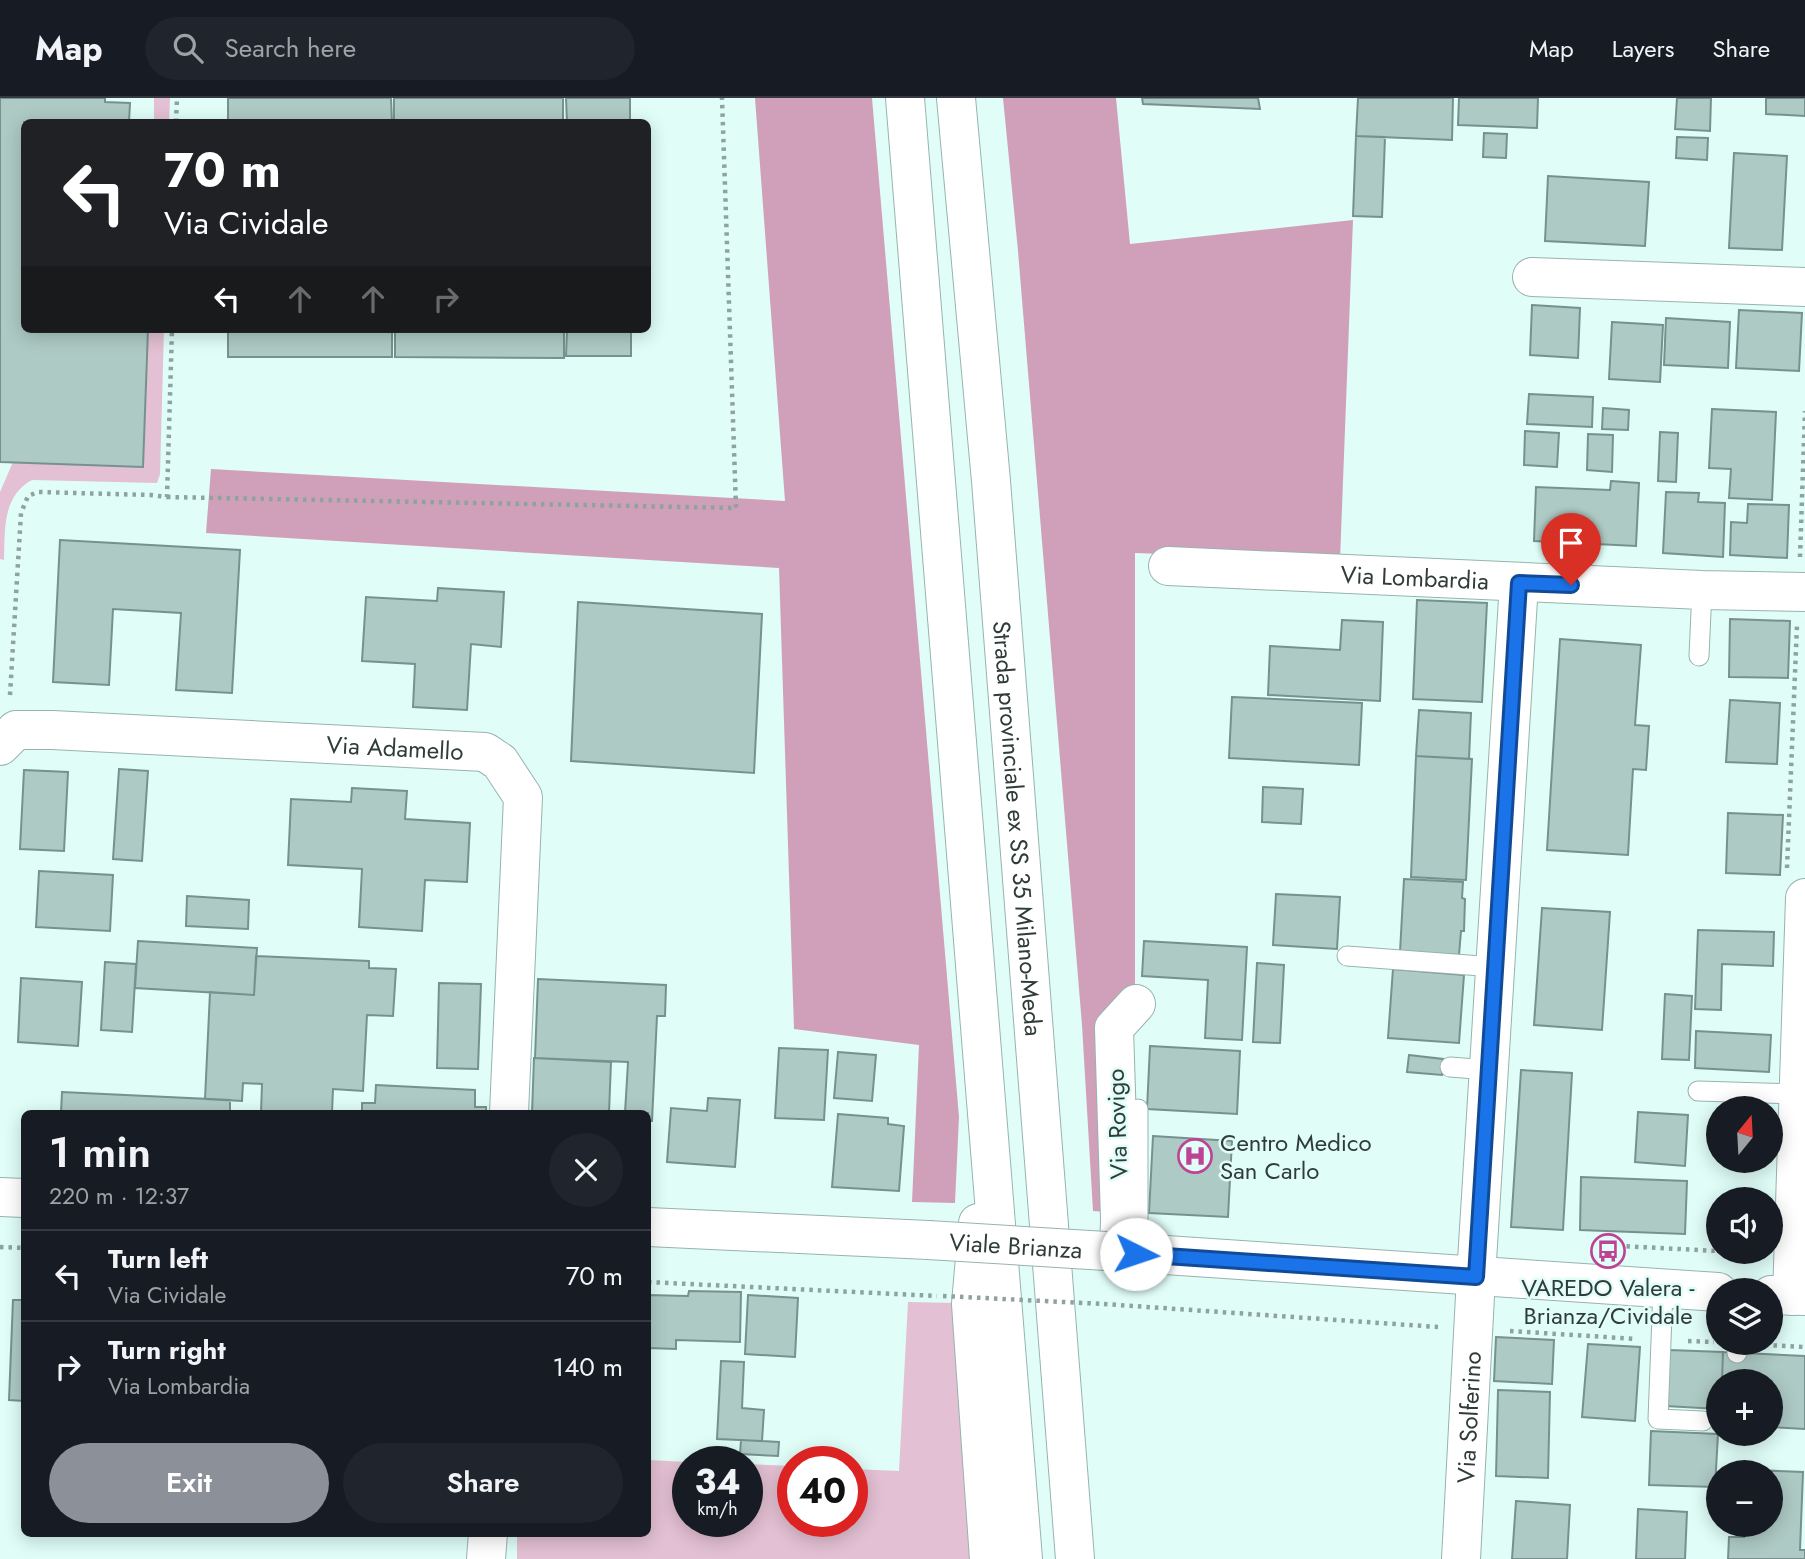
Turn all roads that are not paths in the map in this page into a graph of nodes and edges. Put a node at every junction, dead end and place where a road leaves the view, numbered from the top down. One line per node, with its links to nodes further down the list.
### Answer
1 (905, 98): 21 (main road)
2 (956, 98): 35 (main road, Strada provinciale ex SS 35 Milano-Meda)
3 (1532, 277): 4 (main road)
4 (1805, 287)
5 (1168, 566): 6 (main road, Via Lombardia)
6 (1519, 583): 7 (main road, Via Lombardia); 13 (main road, Via Solferino)
7 (1702, 590): 8 (main road, Via Lombardia); 9 (lane)
8 (1802, 592)
9 (1699, 656)
10 (8, 738): 20 (main road, Via Adamello)
11 (1796, 884): 18 (main road)
12 (1347, 956): 13 (lane)
13 (1495, 967): 16 (main road, Via Solferino)
14 (1136, 1003): 25 (main road, Via Rovigo)
15 (1450, 1067): 16 (lane)
16 (1489, 1070): 26 (main road, Via Solferino)
17 (1698, 1091): 18 (lane)
18 (1799, 1094): 29 (main road)
19 (1138, 1109): 25 (lane)
20 (509, 1110)
21 (989, 1116): 33 (main road); 34 (main road)
22 (0, 1197): 23 (main road)
23 (21, 1198)
24 (651, 1227): 25 (main road, Viale Brianza, bridge)
25 (1120, 1253): 26 (main road, Viale Brianza)
26 (1476, 1277): 27 (main road, Viale Brianza); 36 (main road, Via Solferino)
27 (1663, 1289): 28 (main road, Viale Brianza); 30 (lane)
28 (1706, 1291)
29 (1789, 1296)
30 (1703, 1421)
31 (488, 1537): 32 (main road)
32 (486, 1559)
33 (989, 1559)
34 (1023, 1559)
35 (1076, 1559)
36 (1461, 1559)

